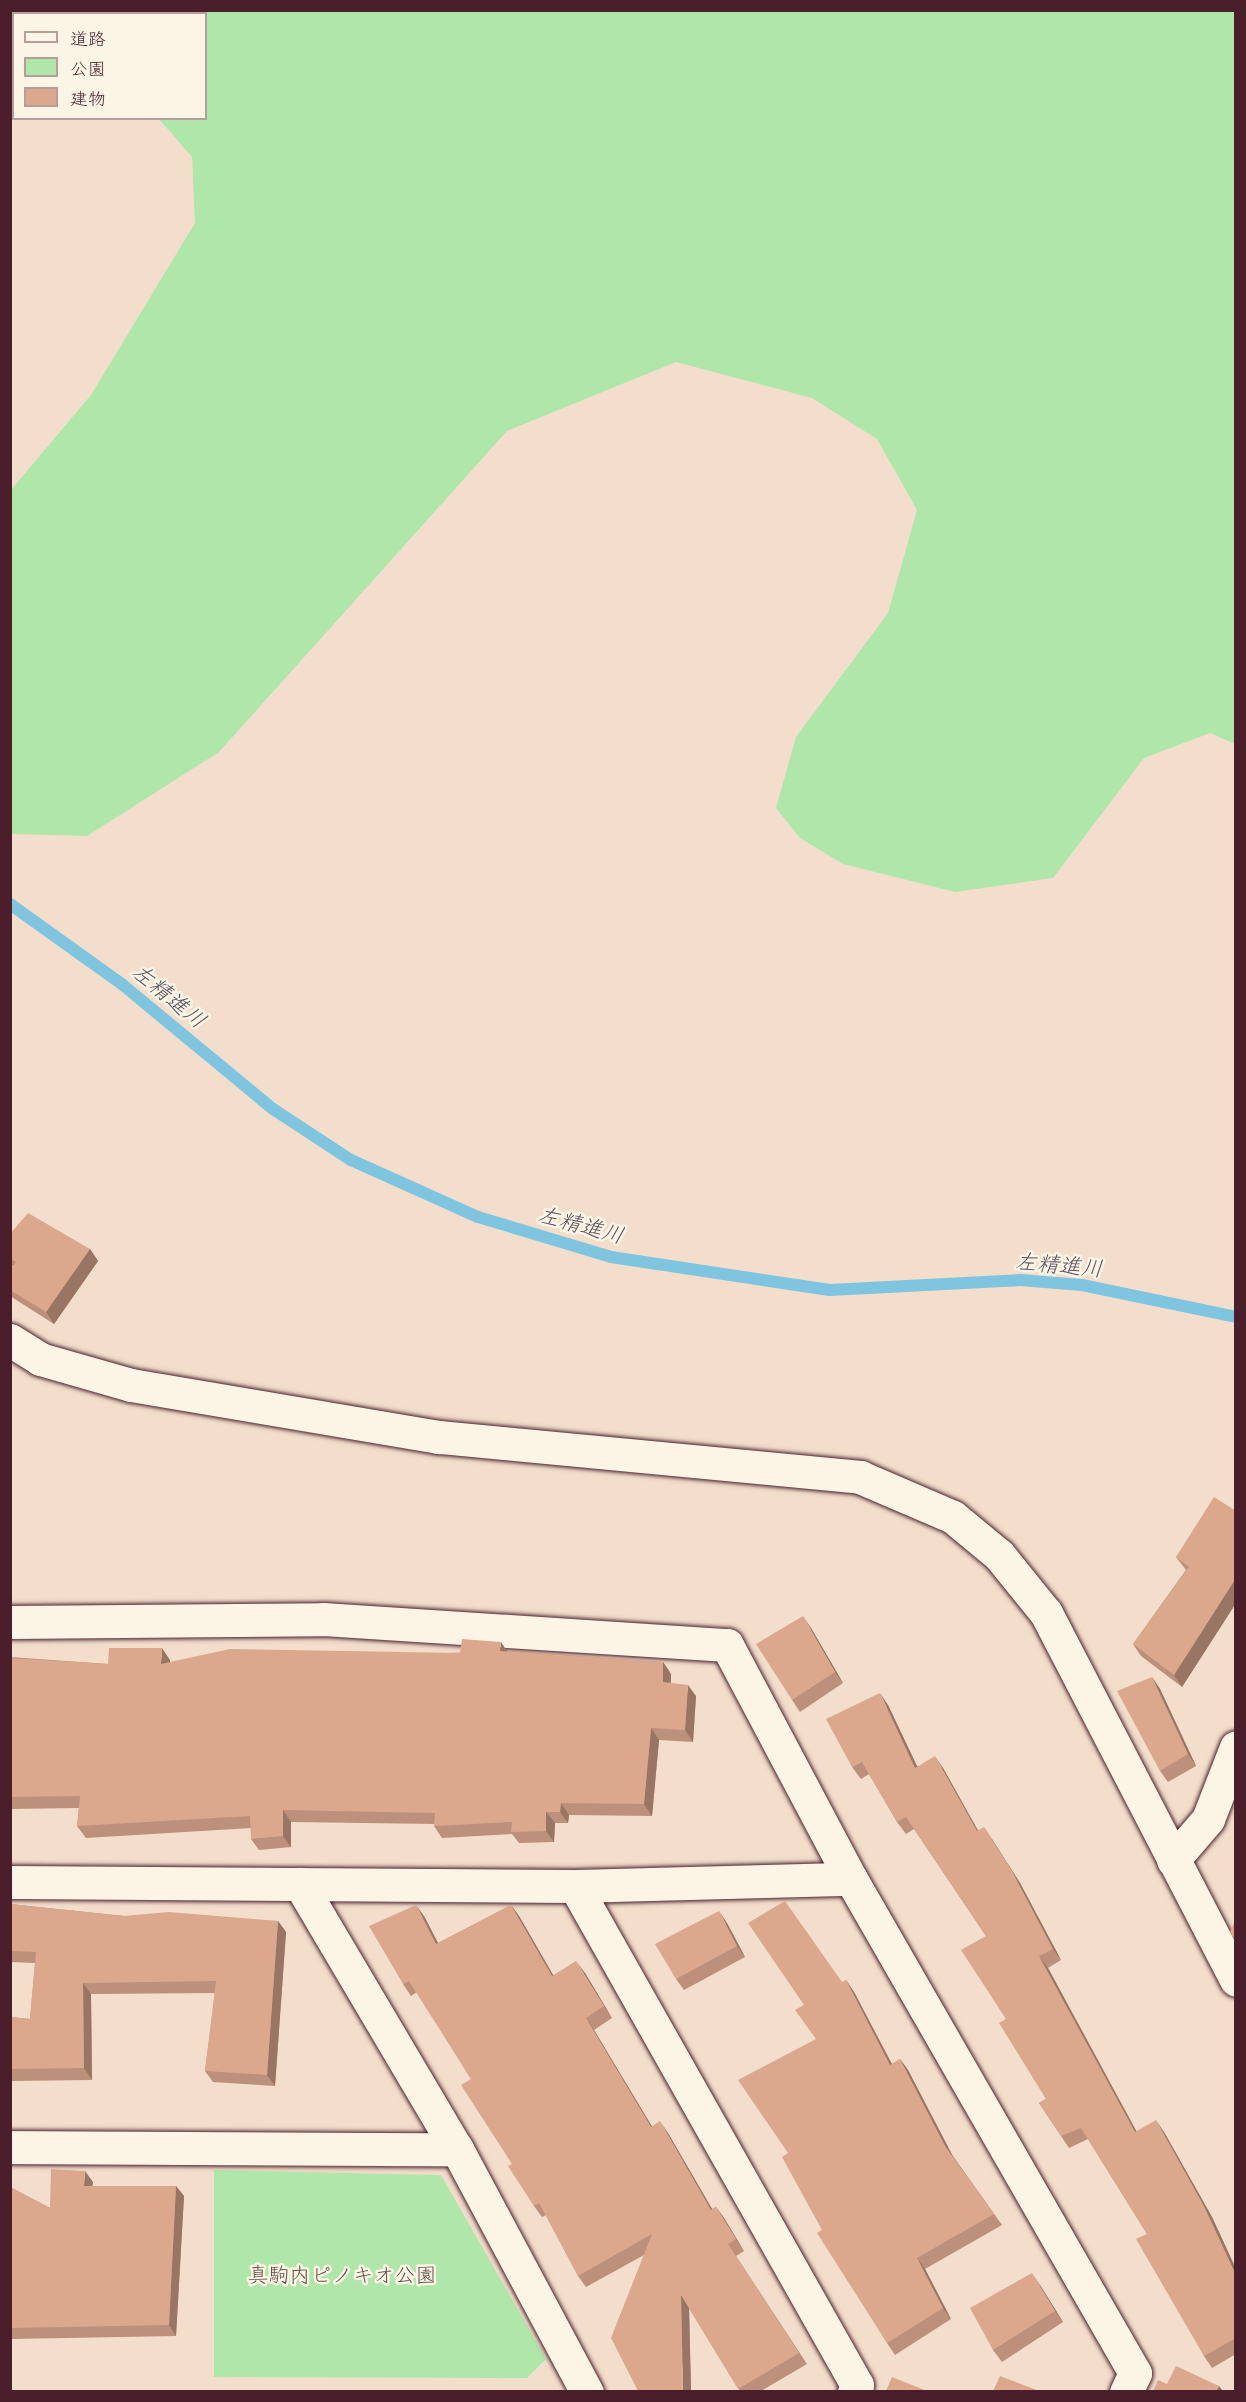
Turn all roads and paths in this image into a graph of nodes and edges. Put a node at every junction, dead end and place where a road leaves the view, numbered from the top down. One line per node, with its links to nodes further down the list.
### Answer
1 (10, 1340): 4 (street)
2 (10, 1622): 5 (street)
3 (1236, 1747): 4 (street)
4 (1173, 1860): 9 (street)
5 (851, 1879): 8 (street); 14 (street)
6 (10, 1882): 7 (street)
7 (300, 1884): 8 (street); 11 (street)
8 (575, 1886): 13 (street)
9 (1236, 1980)
10 (10, 2147): 11 (street)
11 (457, 2149): 12 (street)
12 (587, 2391)
13 (854, 2391)
14 (1126, 2391)

